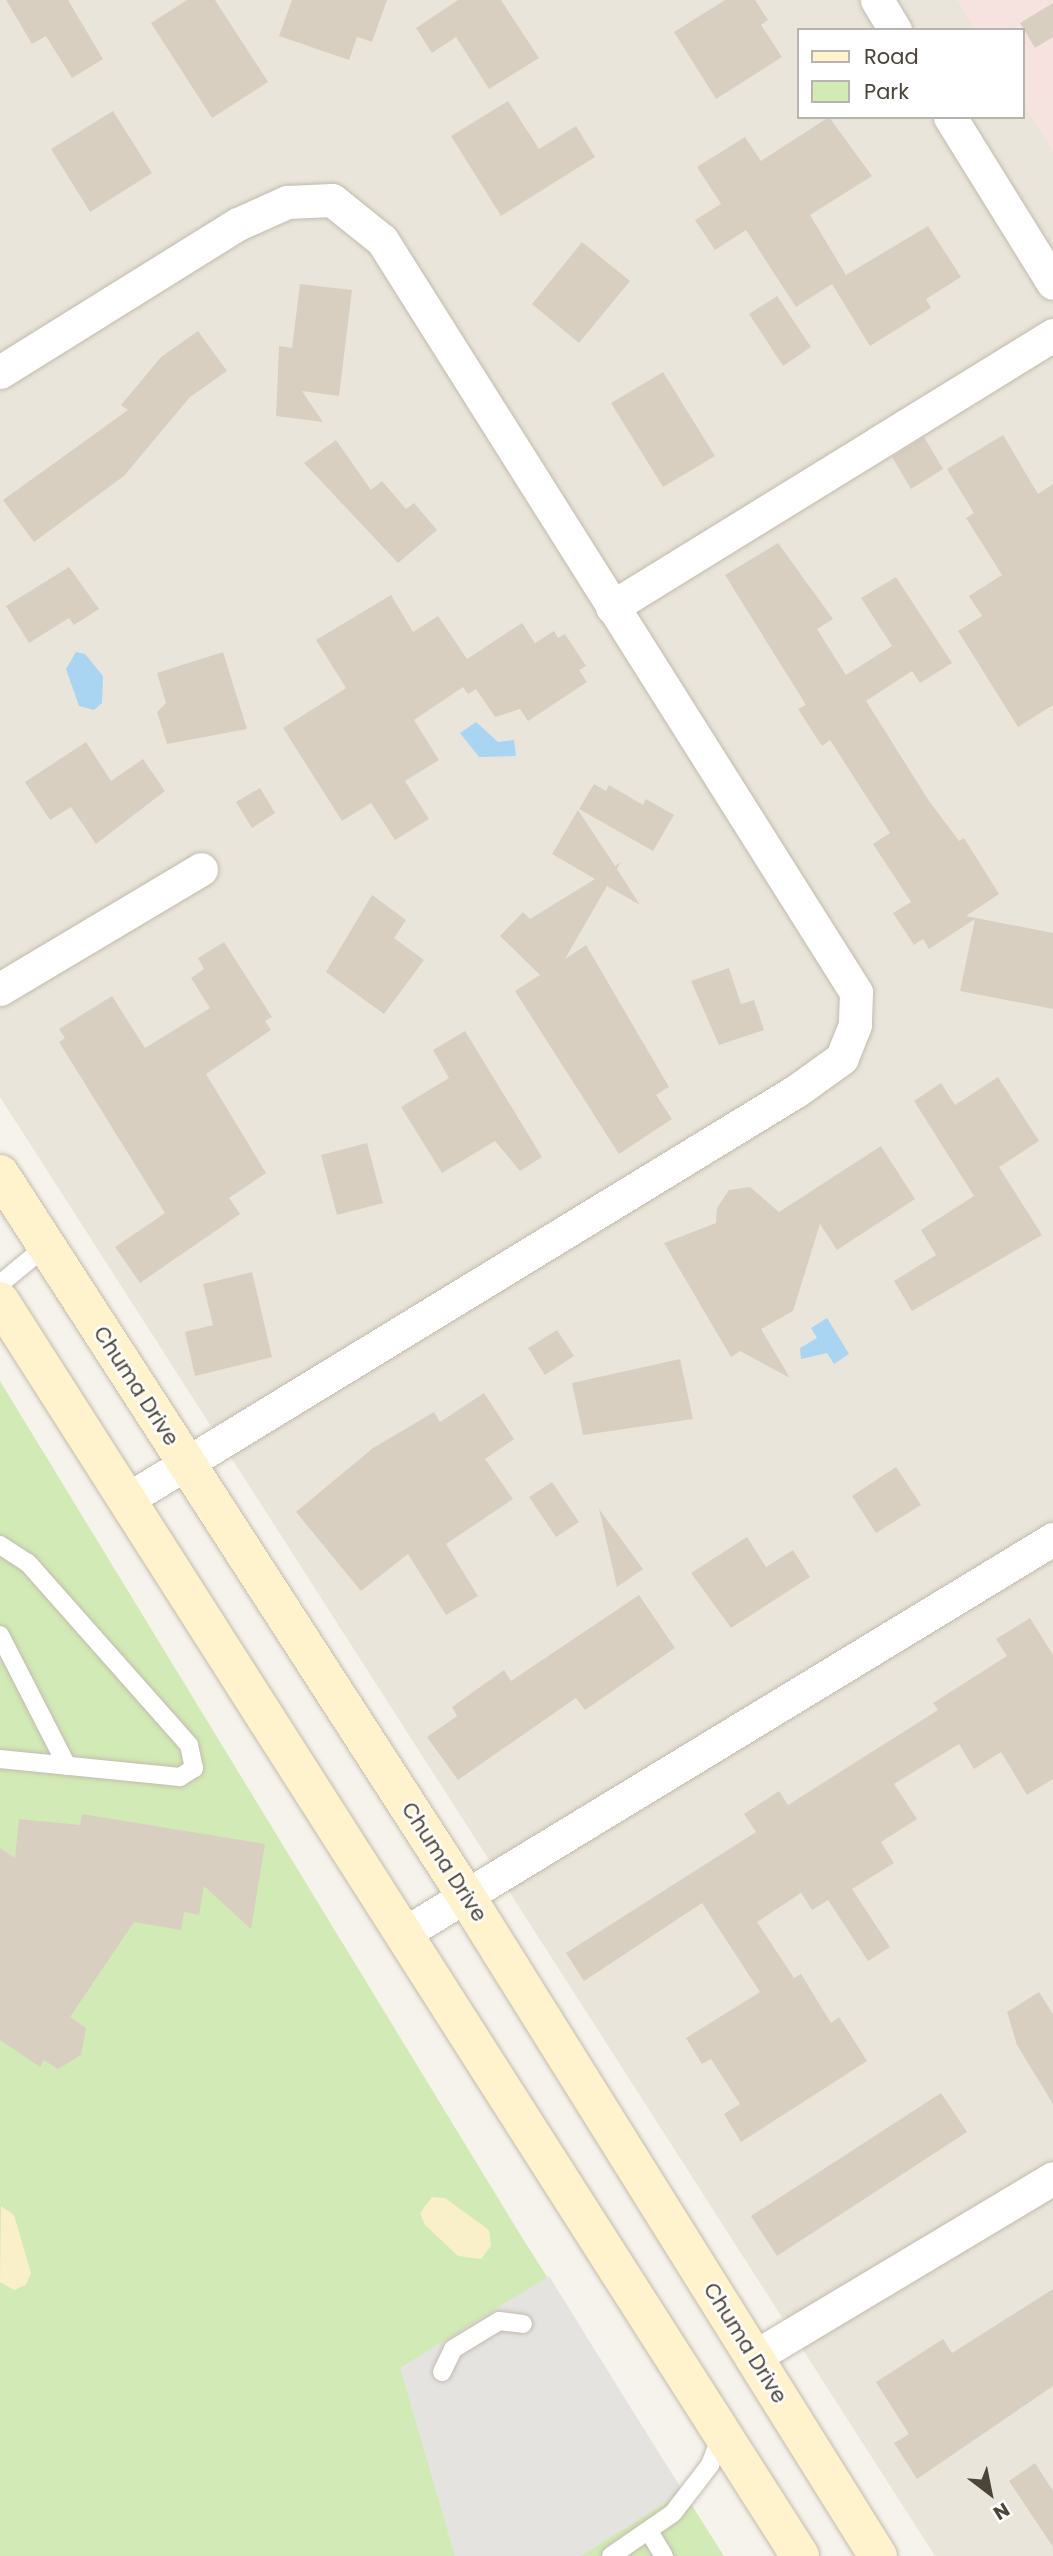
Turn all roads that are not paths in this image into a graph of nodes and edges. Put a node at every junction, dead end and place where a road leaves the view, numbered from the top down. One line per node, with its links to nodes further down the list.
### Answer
1 (877, 0): 2 (street)
2 (894, 28)
3 (951, 119): 4 (street)
4 (1053, 283)
5 (1053, 335): 7 (street)
6 (0, 372): 7 (street)
7 (612, 607): 14 (street)
8 (201, 869): 9 (street)
9 (0, 989)
10 (0, 1174): 11 (main road, Chuma Drive)
11 (46, 1246): 12 (lane); 14 (main road, Chuma Drive)
12 (0, 1284)
13 (0, 1301): 15 (main road)
14 (186, 1464): 15 (street); 21 (main road, Chuma Drive)
15 (131, 1497): 22 (main road)
16 (1053, 1539): 21 (street)
17 (0, 1545): 20 (lane)
18 (0, 1635): 20 (lane)
19 (0, 1759): 20 (lane)
20 (67, 1766)
21 (466, 1896): 22 (street); 25 (main road, Chuma Drive)
22 (408, 1931): 27 (main road)
23 (1053, 2178): 25 (street)
24 (523, 2324): 26 (lane)
25 (754, 2357): 32 (main road, Chuma Drive)
26 (442, 2372)
27 (722, 2433): 28 (lane); 31 (main road)
28 (650, 2533): 29 (lane); 30 (lane)
29 (611, 2556)
30 (664, 2556)
31 (800, 2556)
32 (878, 2556)

